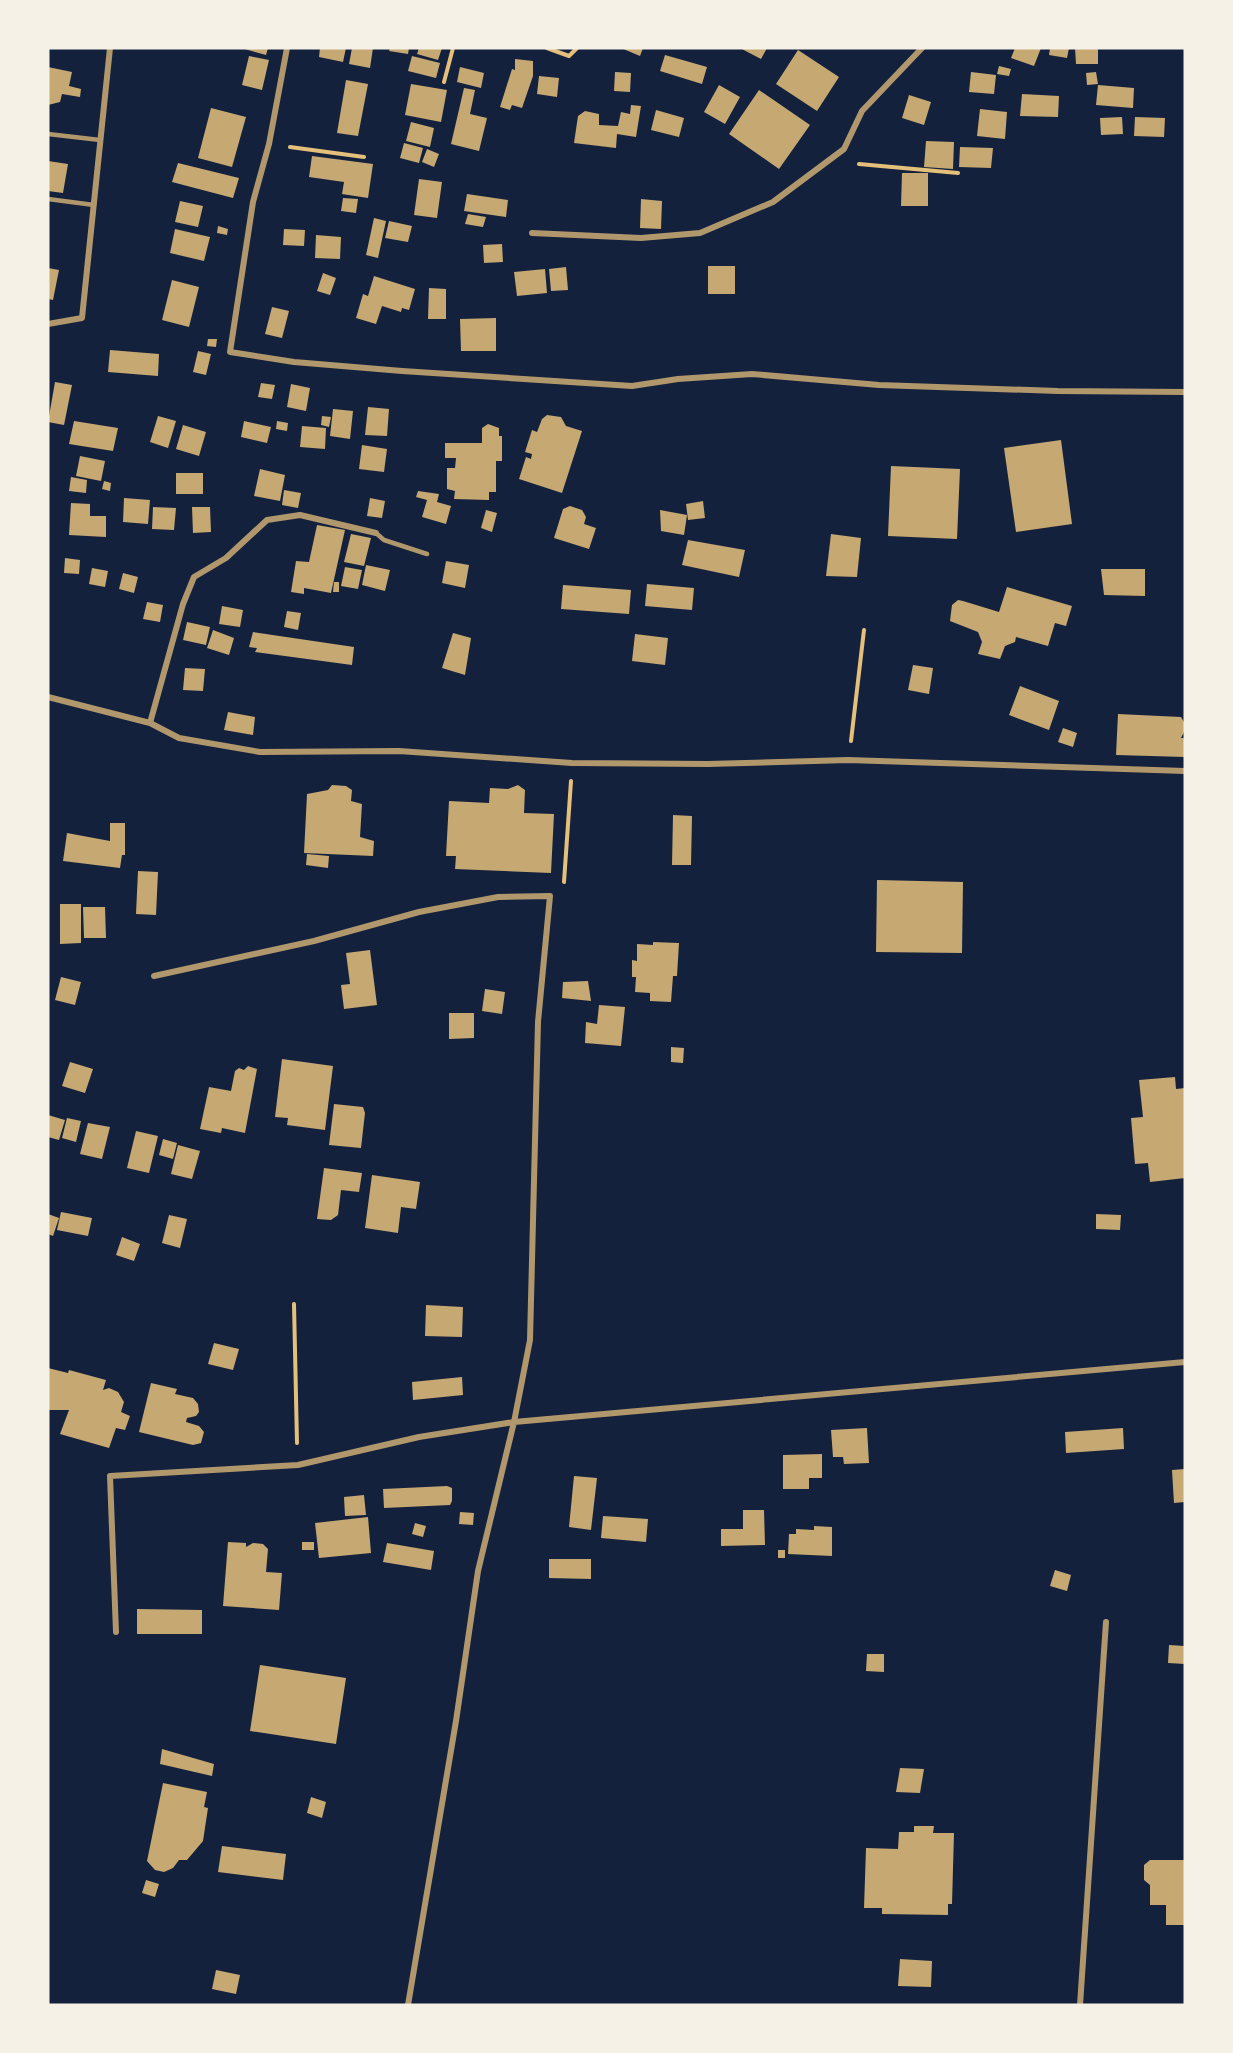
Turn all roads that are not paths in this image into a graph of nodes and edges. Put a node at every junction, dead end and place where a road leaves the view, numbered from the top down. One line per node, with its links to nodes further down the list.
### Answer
1 (110, 48): 5 (street)
2 (287, 48): 10 (street)
3 (922, 48): 8 (street)
4 (48, 134): 5 (lane)
5 (100, 140): 7 (street)
6 (48, 199): 7 (lane)
7 (94, 205): 9 (street)
8 (532, 232)
9 (48, 324)
10 (1185, 392)
11 (376, 533): 12 (lane); 14 (street)
12 (427, 554)
13 (48, 697): 14 (street)
14 (150, 723): 15 (street)
15 (1185, 771)
16 (154, 976): 18 (street)
17 (1185, 1362): 18 (street)
18 (514, 1422): 20 (street); 21 (street)
19 (1106, 1622): 22 (street)
20 (116, 1632)
21 (408, 2005)
22 (1080, 2005)

